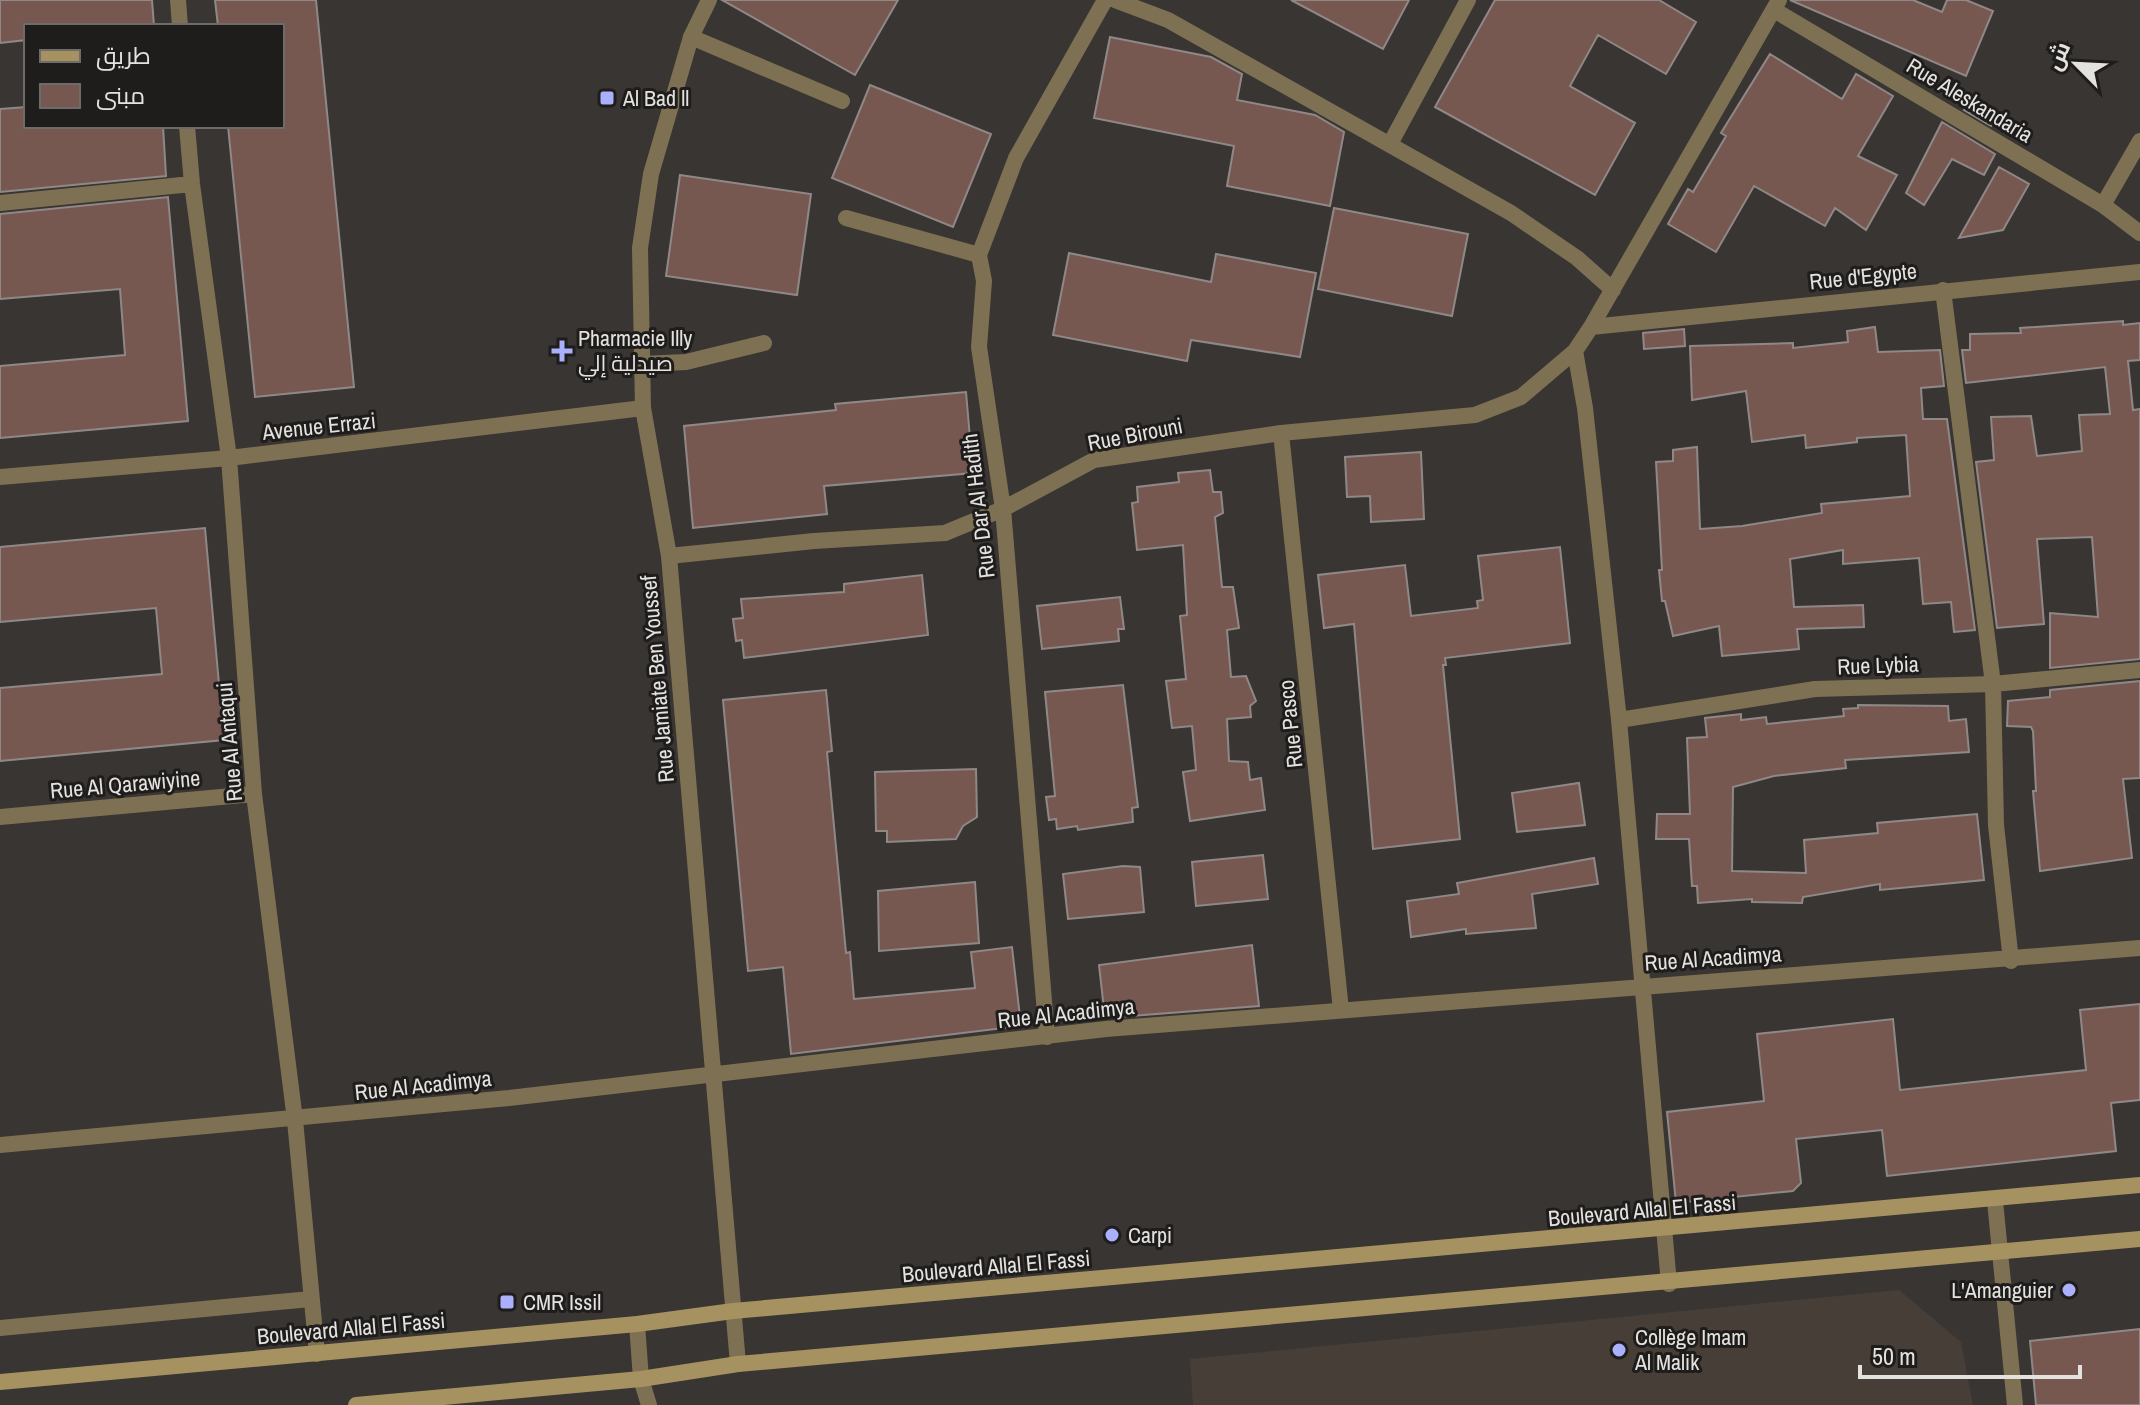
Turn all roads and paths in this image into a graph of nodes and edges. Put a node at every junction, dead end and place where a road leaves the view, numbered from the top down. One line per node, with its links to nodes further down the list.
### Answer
1 (178, 0): 7 (street)
2 (709, 0): 8 (street, Rue Jamiate Ben Youssef)
3 (1105, 0): 18 (street, Rue Dar Al Hadith)
4 (1115, 0): 12 (street)
5 (1468, 0): 12 (street)
6 (1777, 5): 15 (street, Rue Aleskandaria); 20 (street, Rue Birouni)
7 (180, 24)
8 (691, 37): 9 (street); 25 (street, Rue Jamiate Ben Youssef)
9 (842, 101)
10 (187, 128): 13 (street, Rue Al Antaqui)
11 (2140, 141): 15 (street)
12 (1390, 144): 20 (street)
13 (192, 184): 14 (street); 28 (street, Rue Al Antaqui)
14 (0, 203)
15 (2103, 205): 17 (street, Rue Aleskandaria)
16 (846, 218): 18 (street)
17 (2140, 233)
18 (979, 255): 30 (street, Rue Dar Al Hadith)
19 (2140, 272): 21 (street, Rue d'Egypte)
20 (1613, 290): 22 (street, Rue Birouni)
21 (1943, 290): 22 (street, Rue d'Egypte); 33 (street)
22 (1591, 327): 24 (street, Rue Birouni)
23 (764, 343): 25 (street)
24 (1575, 351): 27 (street, Rue Birouni); 34 (street)
25 (642, 364): 26 (street, Rue Jamiate Ben Youssef)
26 (643, 408): 28 (street, Avenue Errazi); 31 (street, Rue Jamiate Ben Youssef)
27 (1281, 433): 30 (street, Rue Birouni); 40 (street, Rue Pasco)
28 (229, 458): 29 (street, Avenue Errazi); 35 (street, Rue Al Antaqui)
29 (0, 477)
30 (1003, 509): 31 (street, Rue Birouni); 41 (street, Rue Dar Al Hadith)
31 (669, 556): 42 (street, Rue Jamiate Ben Youssef)
32 (2140, 670): 33 (street, Rue Lybia)
33 (1993, 684): 34 (street, Rue Lybia); 38 (street)
34 (1619, 720): 39 (street)
35 (254, 794): 36 (street, Rue Al Qarawiyine); 43 (street, Rue Al Antaqui)
36 (0, 817)
37 (2140, 948): 38 (street, Rue Al Acadimya)
38 (2011, 961): 39 (street, Rue Al Acadimya)
39 (1644, 985): 40 (street, Rue Al Acadimya); 47 (street)
40 (1341, 1010): 41 (street, Rue Al Acadimya)
41 (1047, 1037): 42 (street, Rue Al Acadimya)
42 (712, 1075): 43 (street, Rue Al Acadimya); 52 (street, Rue Jamiate Ben Youssef)
43 (295, 1120): 44 (street, Rue Al Acadimya); 51 (street, Rue Al Antaqui)
44 (0, 1145)
45 (2140, 1185): 46 (main road, Boulevard Allal El Fassi)
46 (1995, 1201): 47 (main road, Boulevard Allal El Fassi); 49 (street)
47 (1665, 1230): 50 (street); 52 (main road, Boulevard Allal El Fassi)
48 (2140, 1239): 49 (main road)
49 (2001, 1254): 50 (main road); 61 (street)
50 (1669, 1284): 56 (main road)
51 (311, 1299): 54 (street); 55 (street, Rue Al Antaqui)
52 (733, 1311): 53 (main road, Boulevard Allal El Fassi); 56 (street, Rue Jamiate Ben Youssef)
53 (637, 1324): 55 (main road, Boulevard Allal El Fassi); 57 (street)
54 (0, 1328)
55 (317, 1354): 58 (main road, Boulevard Allal El Fassi)
56 (738, 1364): 57 (main road)
57 (641, 1379): 59 (main road); 60 (street)
58 (0, 1382)
59 (356, 1405)
60 (649, 1405)
61 (2015, 1405)

